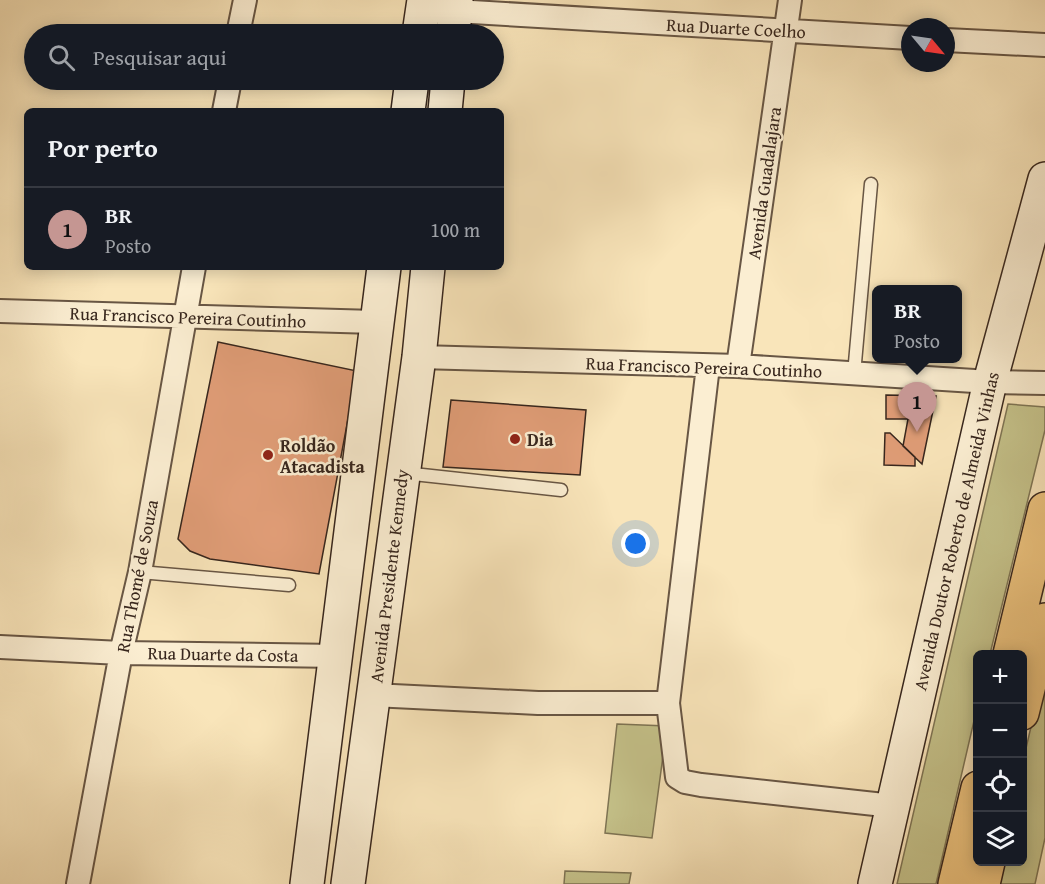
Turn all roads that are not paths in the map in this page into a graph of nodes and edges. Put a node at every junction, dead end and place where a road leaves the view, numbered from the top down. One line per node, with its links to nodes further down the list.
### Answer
1 (244, 0): 5 (street)
2 (424, 0): 6 (main road)
3 (790, 0): 7 (street, Avenida Guadalajara)
4 (455, 15): 7 (street, Rua Duarte Coelho)
5 (240, 24)
6 (420, 24)
7 (786, 32): 8 (street, Rua Duarte Coelho); 28 (street, Avenida Guadalajara)
8 (901, 38)
9 (955, 40): 10 (street)
10 (1045, 45)
11 (228, 90): 14 (street)
12 (411, 90): 15 (main road)
13 (447, 90): 16 (main road)
14 (225, 108)
15 (408, 108)
16 (445, 108)
17 (1045, 179): 30 (main road, Avenida Doutor Roberto de Almeida Vinhas)
18 (871, 184): 29 (lane)
19 (193, 270): 24 (street, Rua Thomé de Souza)
20 (384, 270): 25 (main road)
21 (396, 270): 26 (main road)
22 (428, 270): 26 (main road, Avenida Presidente Kennedy)
23 (0, 311): 24 (street, Rua Francisco Pereira Coutinho)
24 (185, 316): 25 (street, Rua Francisco Pereira Coutinho); 35 (street, Rua Thomé de Souza)
25 (375, 322): 41 (main road)
26 (419, 357): 27 (street, Rua Francisco Pereira Coutinho); 32 (main road, Avenida Presidente Kennedy)
27 (708, 366): 28 (street, Rua Francisco Pereira Coutinho); 43 (street)
28 (738, 366): 29 (street, Rua Francisco Pereira Coutinho)
29 (854, 374): 30 (street, Rua Francisco Pereira Coutinho)
30 (990, 382): 31 (street, Rua Francisco Pereira Coutinho); 45 (main road, Avenida Doutor Roberto de Almeida Vinhas)
31 (1045, 383)
32 (402, 472): 33 (lane); 42 (main road, Avenida Presidente Kennedy)
33 (561, 490)
34 (1045, 509): 39 (highway)
35 (140, 572): 36 (lane); 40 (street, Rua Thomé de Souza)
36 (289, 585)
37 (1045, 620): 44 (highway)
38 (0, 647): 40 (street, Rua Duarte da Costa)
39 (1011, 650)
40 (121, 653): 41 (street, Rua Duarte da Costa); 48 (street, Rua Thomé de Souza)
41 (338, 656): 49 (main road)
42 (373, 695): 43 (street); 50 (main road, Avenida Presidente Kennedy)
43 (668, 703): 45 (street)
44 (1025, 704)
45 (893, 806): 51 (main road, Avenida Doutor Roberto de Almeida Vinhas)
46 (973, 809): 52 (highway)
47 (987, 866): 53 (highway)
48 (78, 884)
49 (307, 884)
50 (348, 884)
51 (875, 884)
52 (955, 884)
53 (983, 884)

